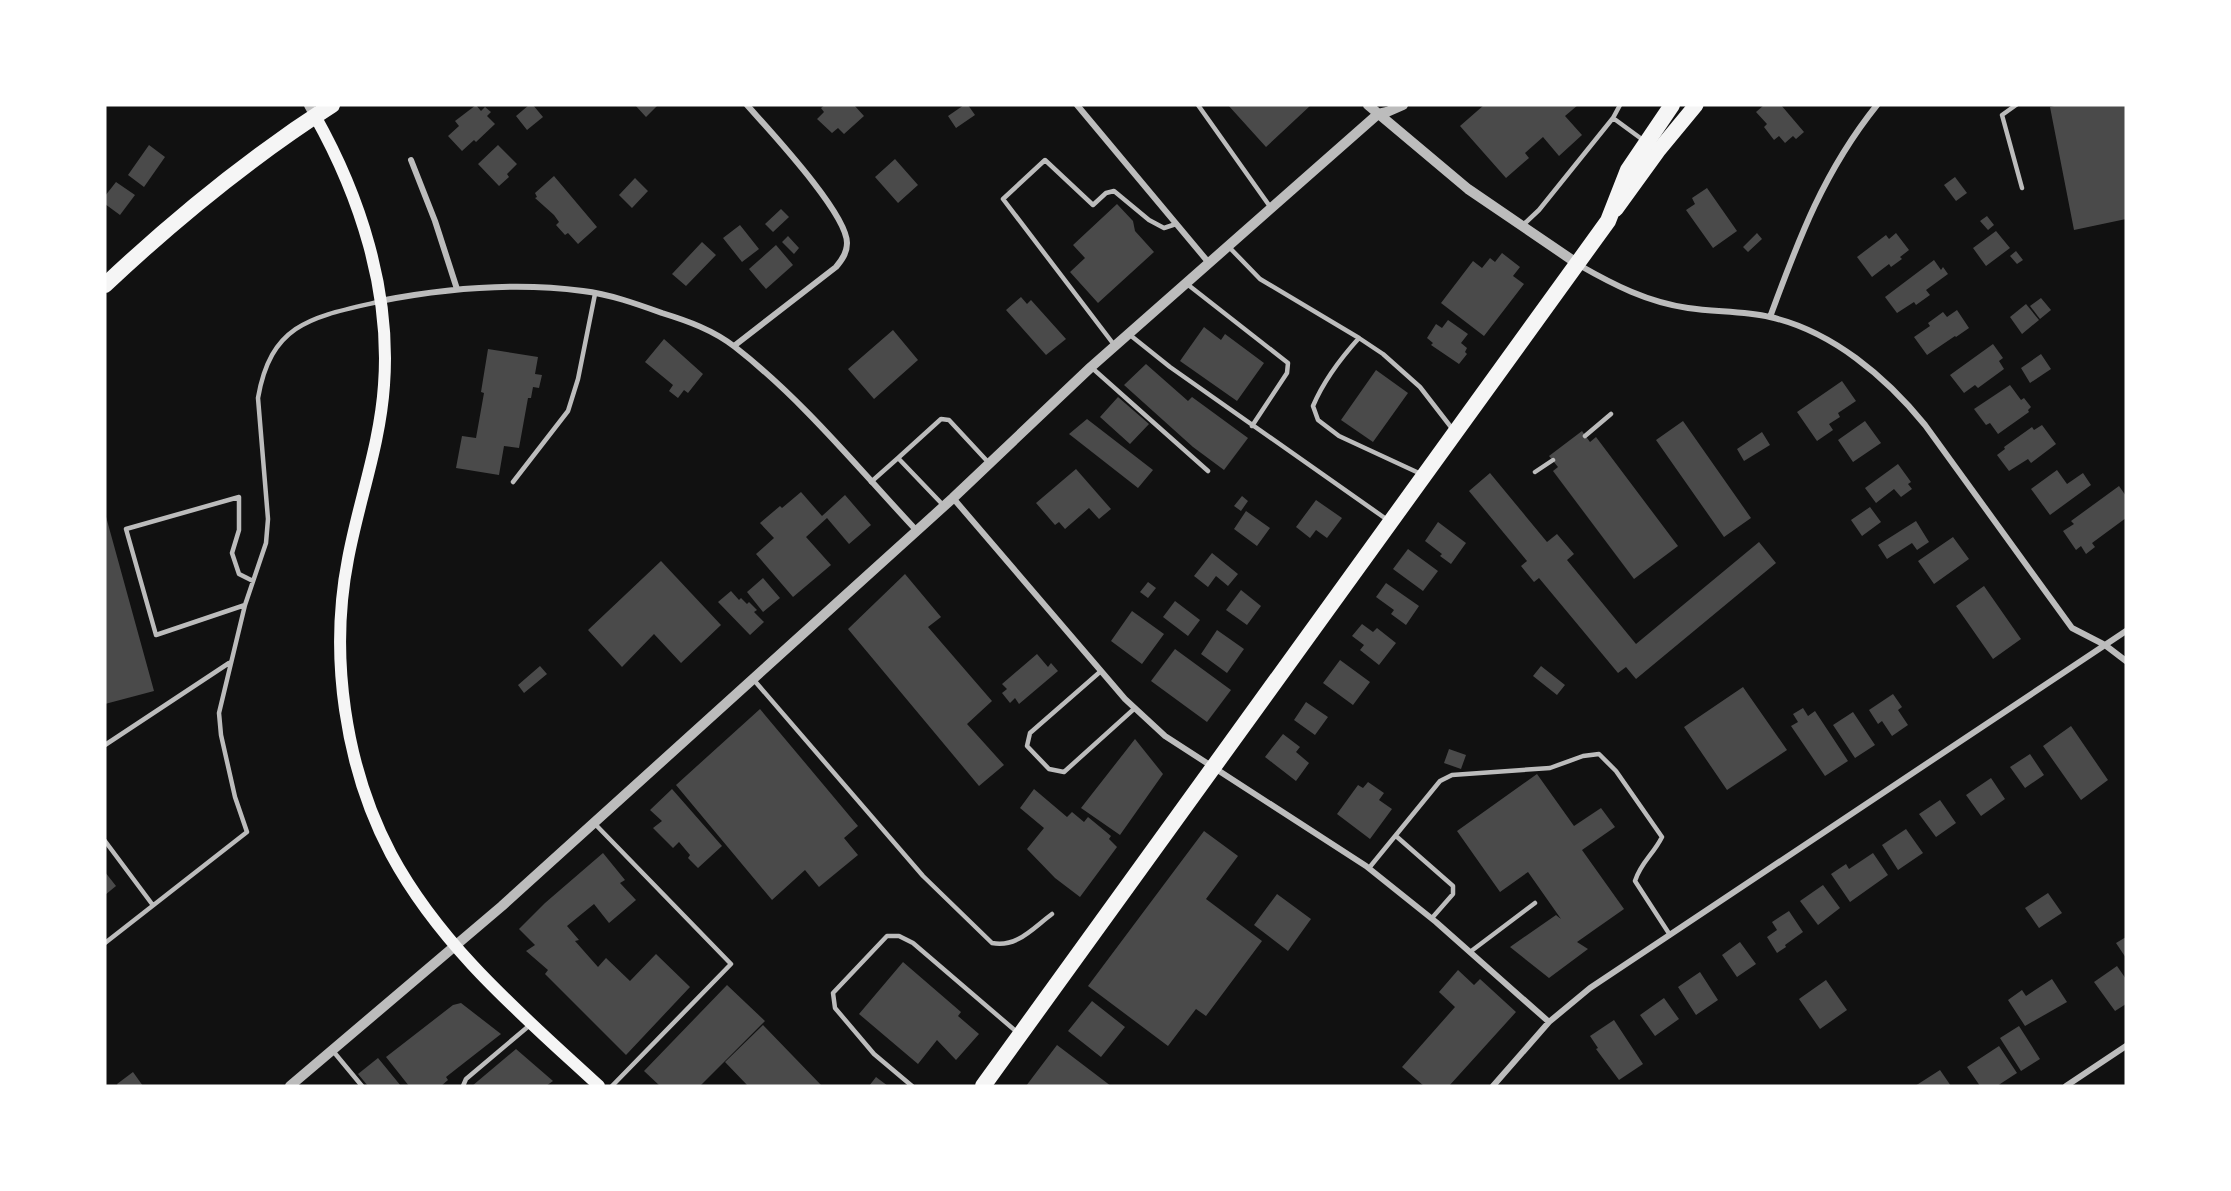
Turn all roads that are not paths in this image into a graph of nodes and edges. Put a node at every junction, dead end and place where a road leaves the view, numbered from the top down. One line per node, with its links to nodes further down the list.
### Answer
1 (332, 105): 13 (highway)
2 (747, 105): 32 (street)
3 (1077, 105): 19 (street)
4 (1198, 105): 18 (lane)
5 (1368, 105): 12 (street)
6 (1403, 105): 12 (street)
7 (1620, 105): 14 (lane)
8 (1672, 105): 15 (highway)
9 (1696, 105): 15 (main road)
10 (1877, 105): 29 (street)
11 (2016, 105): 17 (lane)
12 (1379, 109): 18 (street); 20 (street)
13 (312, 110): 25 (highway); 28 (main road)
14 (1613, 118): 15 (lane); 20 (lane)
15 (1652, 147): 23 (highway)
16 (411, 160): 26 (street)
17 (2022, 188)
18 (1270, 208): 21 (street)
19 (1176, 224): 22 (street); 33 (lane)
20 (1521, 227): 23 (street)
21 (1228, 246): 22 (street); 31 (lane)
22 (1209, 263): 24 (street)
23 (1578, 264): 29 (street); 37 (highway)
24 (1186, 283): 30 (street); 36 (lane)
25 (105, 285)
26 (457, 289): 27 (street); 28 (street)
27 (595, 294): 32 (street); 45 (lane)
28 (380, 301): 51 (lane); 72 (main road)
29 (1770, 317): 54 (street)
30 (1128, 334): 33 (street); 36 (lane)
31 (1359, 338): 37 (lane); 44 (lane)
32 (734, 346): 46 (street)
33 (1115, 346): 34 (street)
34 (1091, 367): 41 (street); 42 (lane)
35 (1611, 414): 38 (lane)
36 (1252, 426): 49 (lane)
37 (1455, 433): 44 (highway)
38 (1585, 436)
39 (898, 458): 41 (lane); 46 (lane); 48 (lane)
40 (1553, 460): 43 (lane)
41 (989, 464): 47 (street)
42 (1208, 471)
43 (1535, 472)
44 (1424, 476): 49 (highway)
45 (513, 482)
46 (871, 482): 50 (street)
47 (953, 498): 48 (street); 57 (street)
48 (944, 506): 50 (street)
49 (1391, 522): 61 (highway)
50 (917, 531): 58 (street)
51 (253, 581): 52 (lane); 52 (lane)
52 (245, 605): 56 (lane)
53 (2126, 631): 54 (street)
54 (2105, 645): 55 (street); 70 (street)
55 (2126, 661)
56 (229, 663): 60 (lane); 67 (lane)
57 (1101, 671): 59 (street); 59 (lane)
58 (753, 680): 62 (street); 68 (lane)
59 (1135, 708): 61 (street)
60 (105, 745)
61 (1213, 768): 65 (street); 76 (highway)
62 (594, 823): 72 (street); 83 (lane)
63 (1396, 836): 65 (lane); 69 (lane); 70 (lane)
64 (105, 841): 67 (lane)
65 (1369, 868): 69 (street)
66 (1535, 903): 73 (lane)
67 (152, 904): 71 (lane)
68 (1052, 914)
69 (1432, 918): 73 (street)
70 (1670, 935): 74 (street)
71 (105, 943)
72 (455, 947): 75 (main road); 78 (street)
73 (1470, 952): 74 (street)
74 (1549, 1022): 86 (street)
75 (532, 1024): 81 (lane); 82 (main road)
76 (1020, 1035): 84 (lane); 85 (highway)
77 (2126, 1046): 87 (street)
78 (333, 1050): 79 (street); 80 (lane)
79 (290, 1086)
80 (362, 1086)
81 (463, 1086)
82 (599, 1086)
83 (612, 1086)
84 (912, 1086)
85 (983, 1086)
86 (1493, 1086)
87 (2066, 1086)

